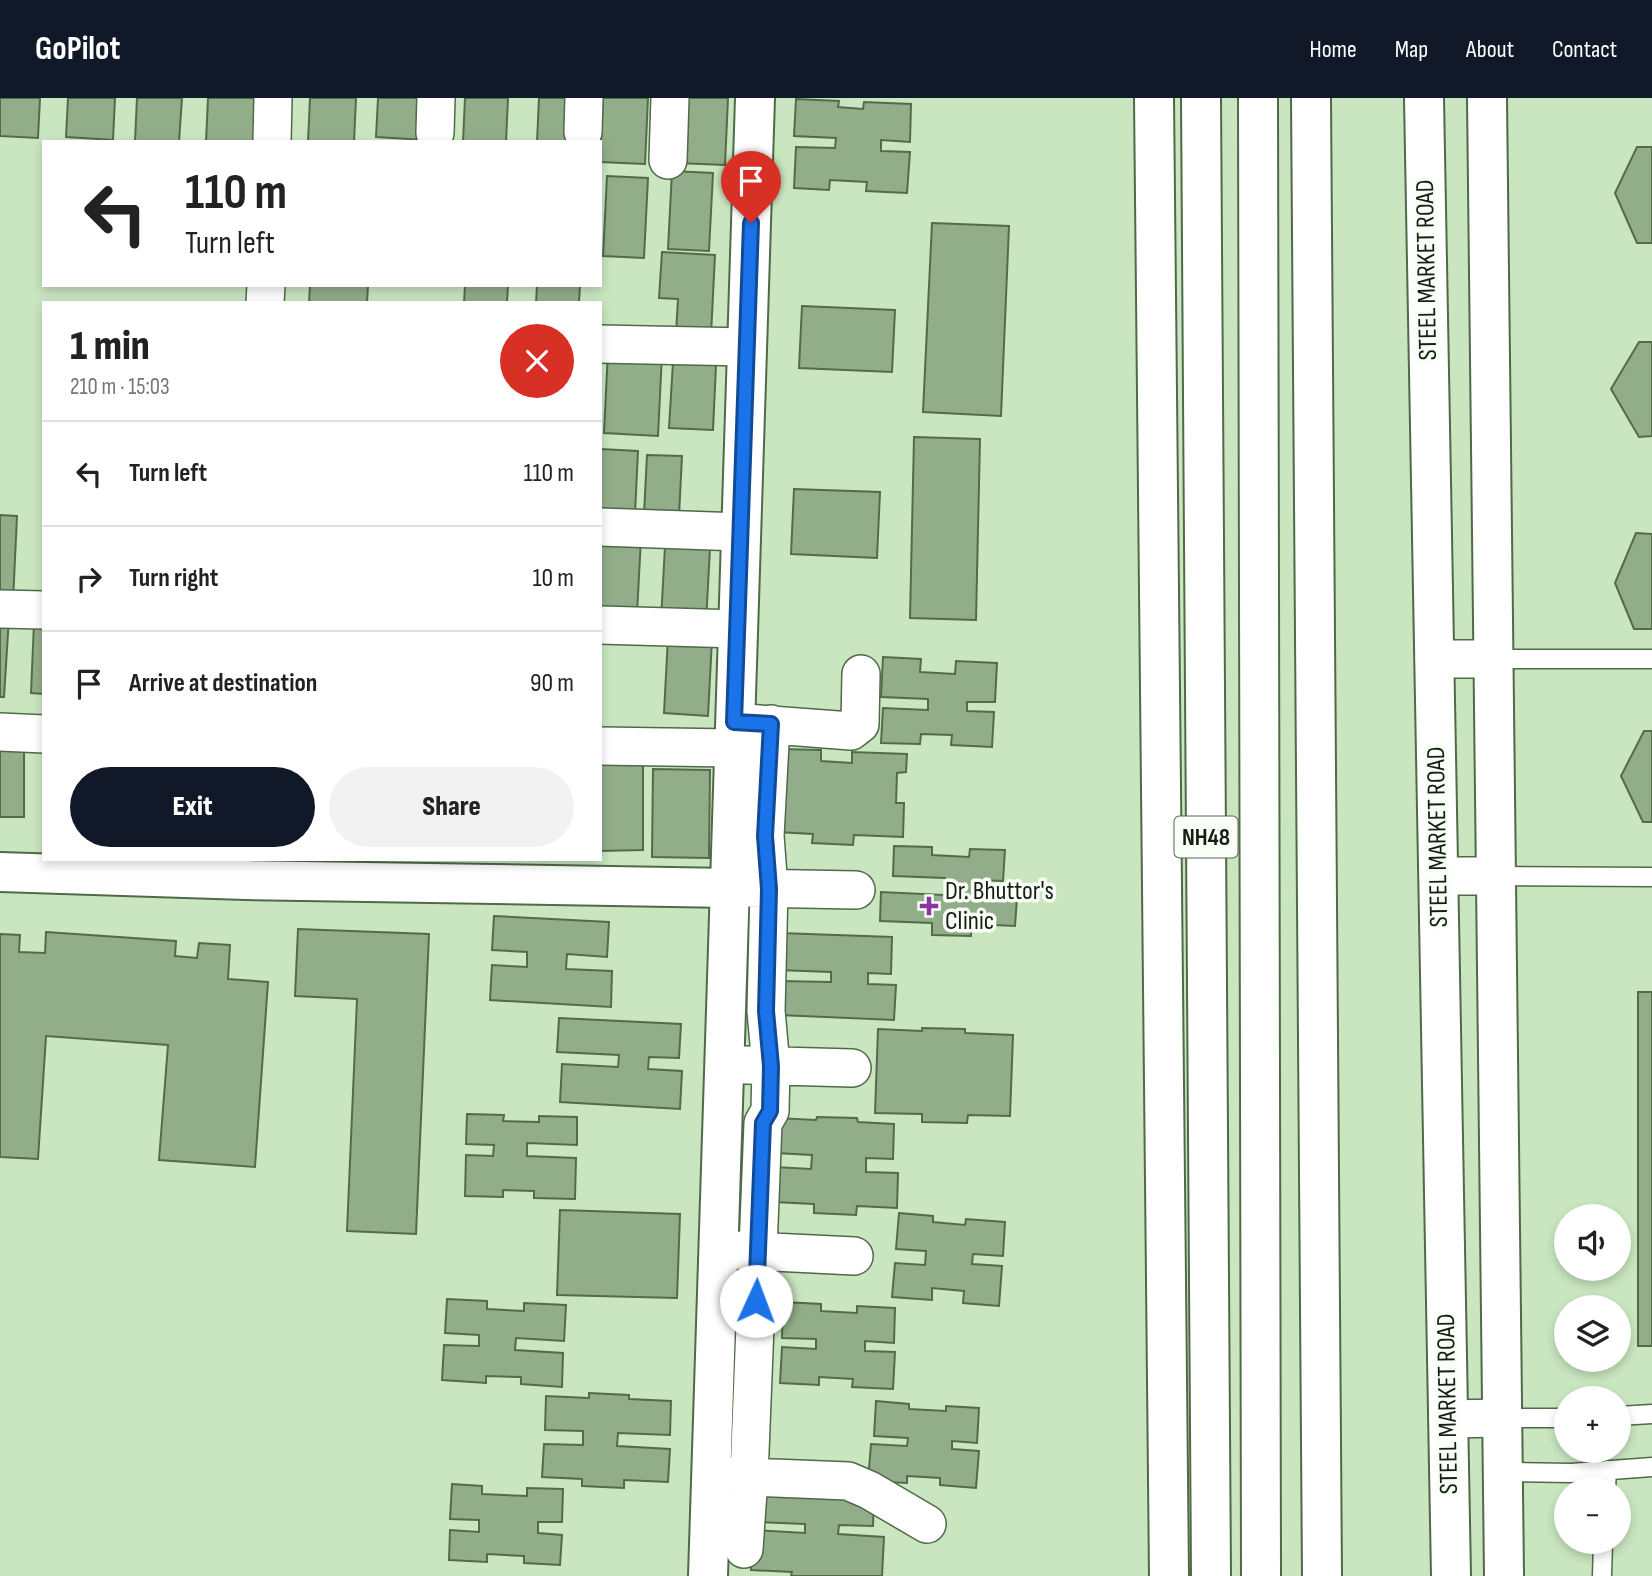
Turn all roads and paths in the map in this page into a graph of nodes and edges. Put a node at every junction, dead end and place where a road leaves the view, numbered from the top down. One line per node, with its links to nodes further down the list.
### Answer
1 (273, 98): 10 (street)
2 (670, 98): 11 (street)
3 (755, 98): 13 (main road)
4 (1154, 98): 57 (main road)
5 (1201, 98): 58 (main road, NH48)
6 (1258, 98): 59 (main road, NH48)
7 (1311, 98): 60 (main road)
8 (1424, 98): 20 (main road, STEEL MARKET ROAD)
9 (1487, 98): 21 (main road, STEEL MARKET ROAD)
10 (272, 140)
11 (668, 160)
12 (602, 344): 13 (street)
13 (747, 347): 15 (main road)
14 (602, 527): 15 (street)
15 (741, 532): 19 (main road)
16 (0, 609): 17 (street)
17 (42, 610)
18 (602, 625): 19 (street)
19 (738, 629): 24 (main road)
20 (1434, 659): 21 (street); 30 (main road, STEEL MARKET ROAD)
21 (1494, 659): 22 (lane); 31 (main road, STEEL MARKET ROAD)
22 (1652, 659)
23 (861, 674): 24 (street)
24 (746, 731): 27 (street); 33 (main road); 34 (street)
25 (0, 732): 26 (street)
26 (42, 734)
27 (602, 746)
28 (246, 870): 29 (main road); 33 (main road)
29 (0, 872)
30 (1438, 876): 31 (street); 46 (main road, STEEL MARKET ROAD)
31 (1496, 876): 32 (lane); 44 (main road, STEEL MARKET ROAD)
32 (1652, 877)
33 (730, 888): 34 (street); 36 (main road)
34 (769, 889): 35 (street); 37 (street)
35 (856, 890)
36 (724, 1065): 37 (street); 39 (main road)
37 (771, 1066): 38 (street); 40 (street)
38 (852, 1068)
39 (718, 1249): 40 (street); 50 (main road)
40 (758, 1251): 41 (street); 51 (street)
41 (854, 1256)
42 (1652, 1414): 43 (lane)
43 (1631, 1415)
44 (1503, 1418): 45 (lane); 46 (street); 49 (main road, STEEL MARKET ROAD)
45 (1554, 1418)
46 (1448, 1419): 61 (main road, STEEL MARKET ROAD)
47 (1652, 1467): 48 (lane)
48 (1607, 1469): 49 (lane); 52 (lane)
49 (1503, 1472): 62 (main road, STEEL MARKET ROAD)
50 (711, 1476): 51 (street); 56 (main road)
51 (749, 1477): 53 (street); 54 (street)
52 (1607, 1477)
53 (927, 1524)
54 (744, 1549)
55 (1603, 1554): 63 (lane)
56 (708, 1576)
57 (1169, 1576)
58 (1211, 1576)
59 (1261, 1576)
60 (1322, 1576)
61 (1451, 1576)
62 (1504, 1576)
63 (1602, 1576)

